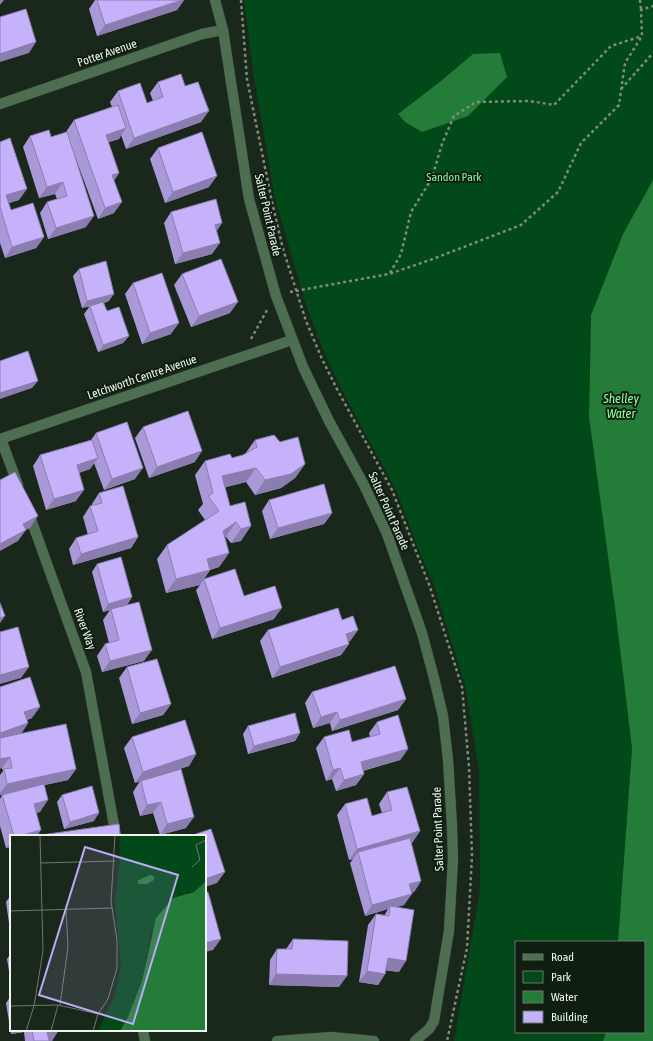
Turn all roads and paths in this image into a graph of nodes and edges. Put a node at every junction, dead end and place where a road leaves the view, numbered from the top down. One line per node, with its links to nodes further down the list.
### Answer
1 (215, 0): 5 (street, Salter Point Parade)
2 (640, 0): 4 (path)
3 (653, 6): 4 (path)
4 (641, 10): 6 (path)
5 (223, 30): 9 (street, Potter Avenue); 11 (street, Salter Point Parade)
6 (642, 36): 8 (path); 10 (path)
7 (653, 53): 8 (path)
8 (621, 89): 10 (path)
9 (0, 104)
10 (389, 274): 11 (path)
11 (276, 296): 12 (street, Salter Point Parade); 13 (path)
12 (292, 340): 14 (street, Letchworth Centre Avenue); 20 (street, Salter Point Parade)
13 (250, 341)
14 (1, 439): 15 (street, River Way)
15 (116, 835)
16 (143, 1031): 17 (street)
17 (145, 1041)
18 (278, 1041): 19 (street)
19 (374, 1041)
20 (415, 1041)

